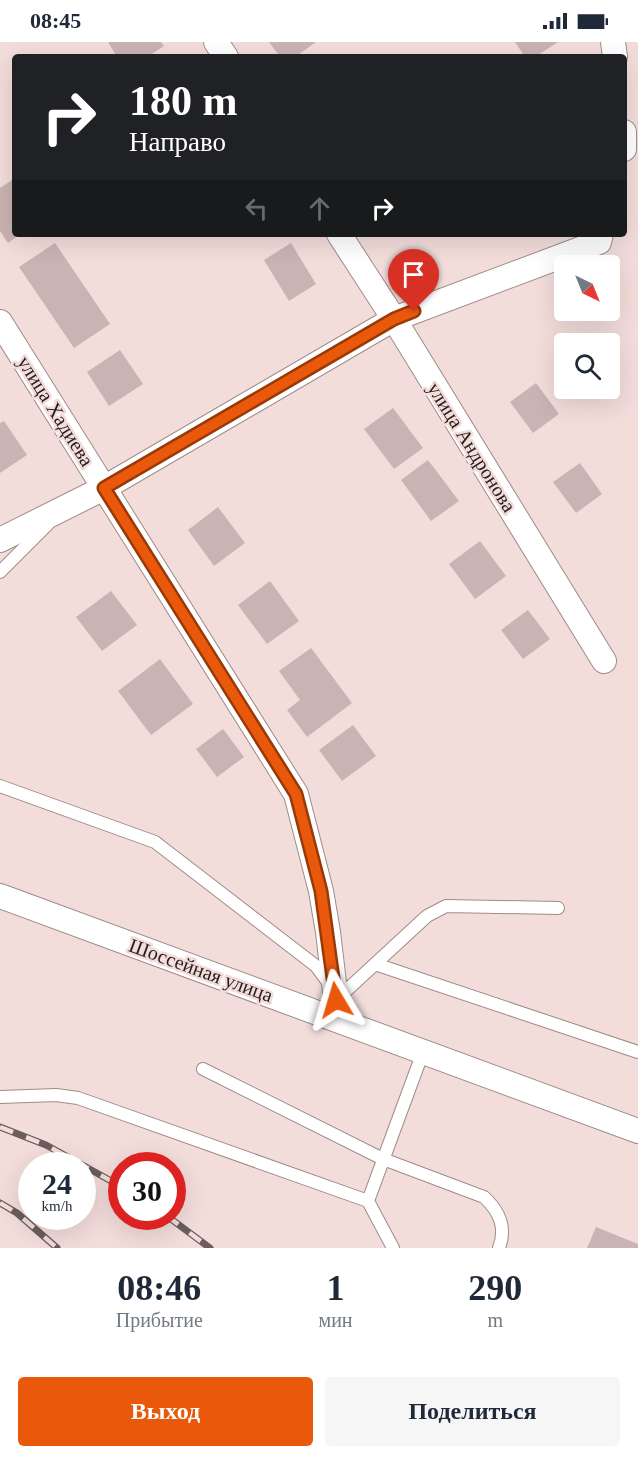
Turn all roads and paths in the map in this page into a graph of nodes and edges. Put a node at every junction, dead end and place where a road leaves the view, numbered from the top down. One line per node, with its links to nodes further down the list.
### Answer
1 (341, 237): 3 (street, улица Андронова)
2 (600, 237): 3 (street)
3 (394, 319): 5 (street); 9 (street, улица Андронова)
4 (0, 322): 5 (street, улица Хадиева)
5 (104, 488): 6 (street); 14 (street, улица Хадиева)
6 (62, 510): 7 (street); 8 (lane)
7 (0, 540)
8 (0, 572)
9 (604, 661)
10 (0, 786): 14 (lane)
11 (0, 896): 14 (street, Шоссейная улица)
12 (558, 908): 13 (lane)
13 (375, 964): 14 (lane); 16 (lane)
14 (333, 1009): 15 (street, Шоссейная улица)
15 (423, 1052): 19 (street, Шоссейная улица); 20 (lane)
16 (638, 1052)
17 (203, 1069): 20 (lane)
18 (0, 1097): 21 (lane)
19 (638, 1131)
20 (383, 1159): 21 (lane); 23 (lane)
21 (368, 1201): 22 (lane)
22 (393, 1248)
23 (500, 1248)

